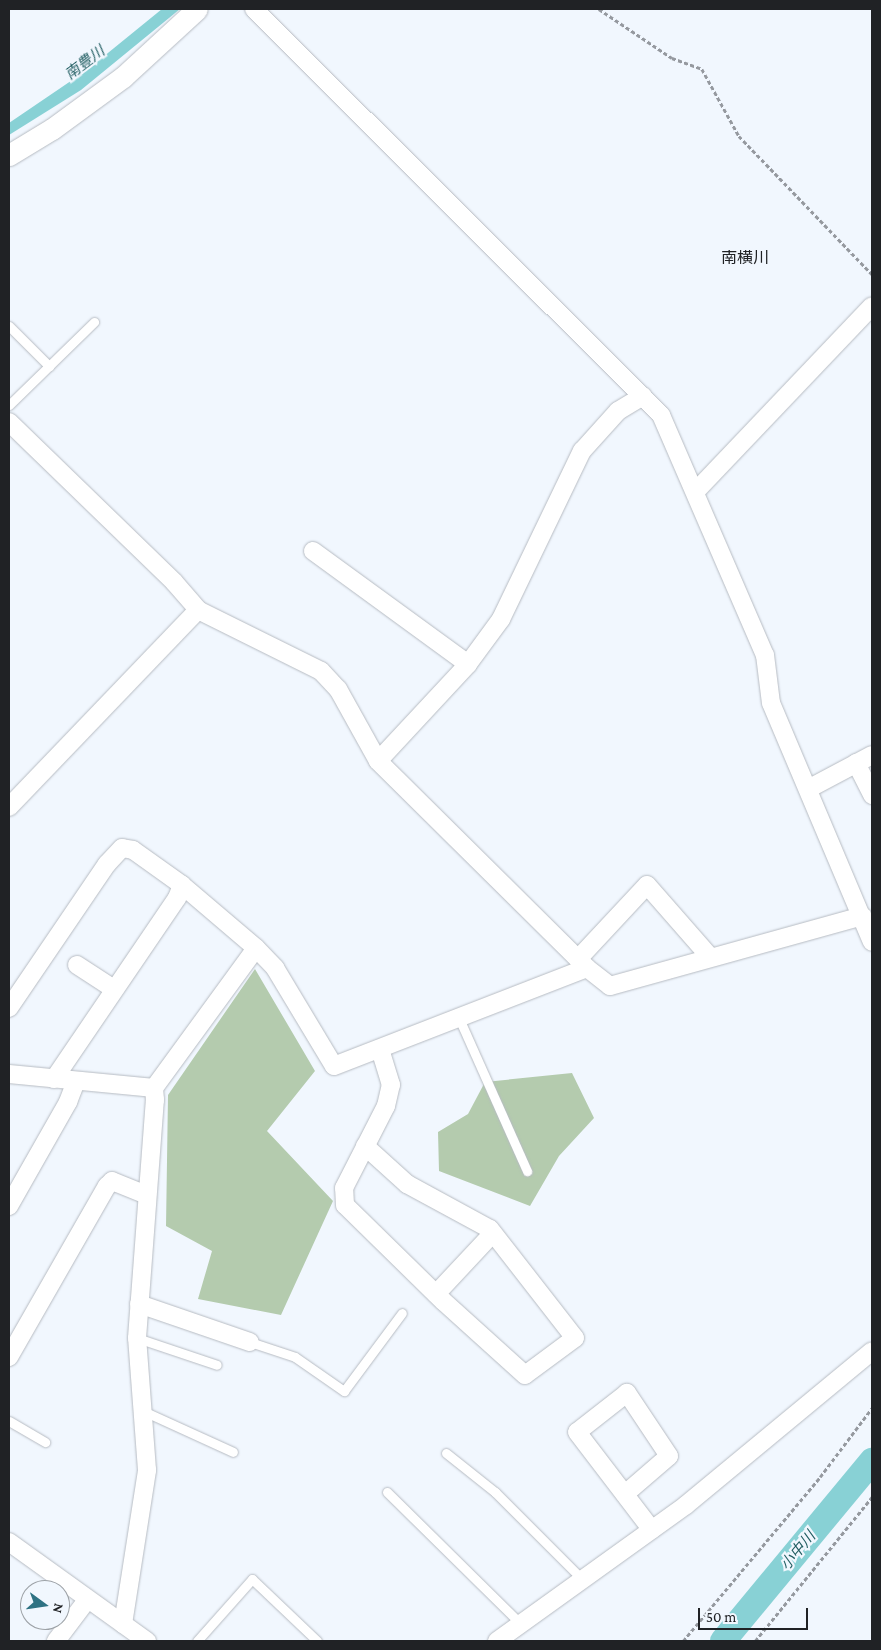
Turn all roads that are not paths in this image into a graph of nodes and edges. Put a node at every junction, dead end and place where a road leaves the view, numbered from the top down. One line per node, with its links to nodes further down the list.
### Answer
1 (196, 9): 3 (street)
2 (254, 9): 8 (street)
3 (9, 155)
4 (872, 306): 11 (street)
5 (94, 322): 7 (lane)
6 (9, 326): 7 (lane)
7 (49, 366): 9 (lane)
8 (643, 396): 11 (street); 14 (street)
9 (9, 405)
10 (9, 422): 13 (street)
11 (696, 491): 18 (street)
12 (312, 551): 14 (street)
13 (198, 610): 16 (street); 20 (street)
14 (468, 664): 16 (street)
15 (872, 755): 17 (street)
16 (378, 760): 26 (street)
17 (856, 763): 18 (street); 19 (street)
18 (808, 789): 22 (street)
19 (872, 795)
20 (9, 807)
21 (182, 885): 24 (street); 28 (street); 29 (street)
22 (862, 916): 23 (street); 25 (street)
23 (872, 942)
24 (256, 948): 31 (street); 35 (street)
25 (710, 957): 26 (street); 26 (street)
26 (582, 964): 30 (street)
27 (77, 965): 28 (street)
28 (114, 989): 33 (street)
29 (9, 1008)
30 (458, 1016): 31 (street); 37 (lane)
31 (380, 1050): 36 (street)
32 (9, 1074): 33 (street)
33 (54, 1079): 34 (street)
34 (76, 1081): 35 (street); 39 (street)
35 (154, 1088): 38 (street)
36 (365, 1146): 40 (street); 41 (street)
37 (527, 1171)
38 (147, 1196): 42 (street); 47 (street)
39 (9, 1206)
40 (493, 1233): 41 (street); 41 (street)
41 (436, 1294)
42 (139, 1304): 44 (street); 45 (street)
43 (402, 1313): 45 (lane)
44 (137, 1338): 48 (lane); 49 (street)
45 (250, 1342)
46 (872, 1351): 56 (street)
47 (9, 1357)
48 (217, 1365)
49 (141, 1410): 52 (lane); 61 (street)
50 (9, 1421): 51 (lane)
51 (45, 1442)
52 (233, 1452)
53 (446, 1453): 58 (lane)
54 (387, 1492): 60 (lane)
55 (625, 1494): 55 (street); 56 (street)
56 (652, 1530): 58 (street)
57 (9, 1542): 59 (street)
58 (584, 1581): 60 (street)
59 (87, 1600): 61 (street); 62 (street)
60 (522, 1625): 66 (street)
61 (124, 1630): 63 (street)
62 (56, 1641)
63 (147, 1641)
64 (197, 1641): 65 (lane)
65 (317, 1641)
66 (497, 1641)

